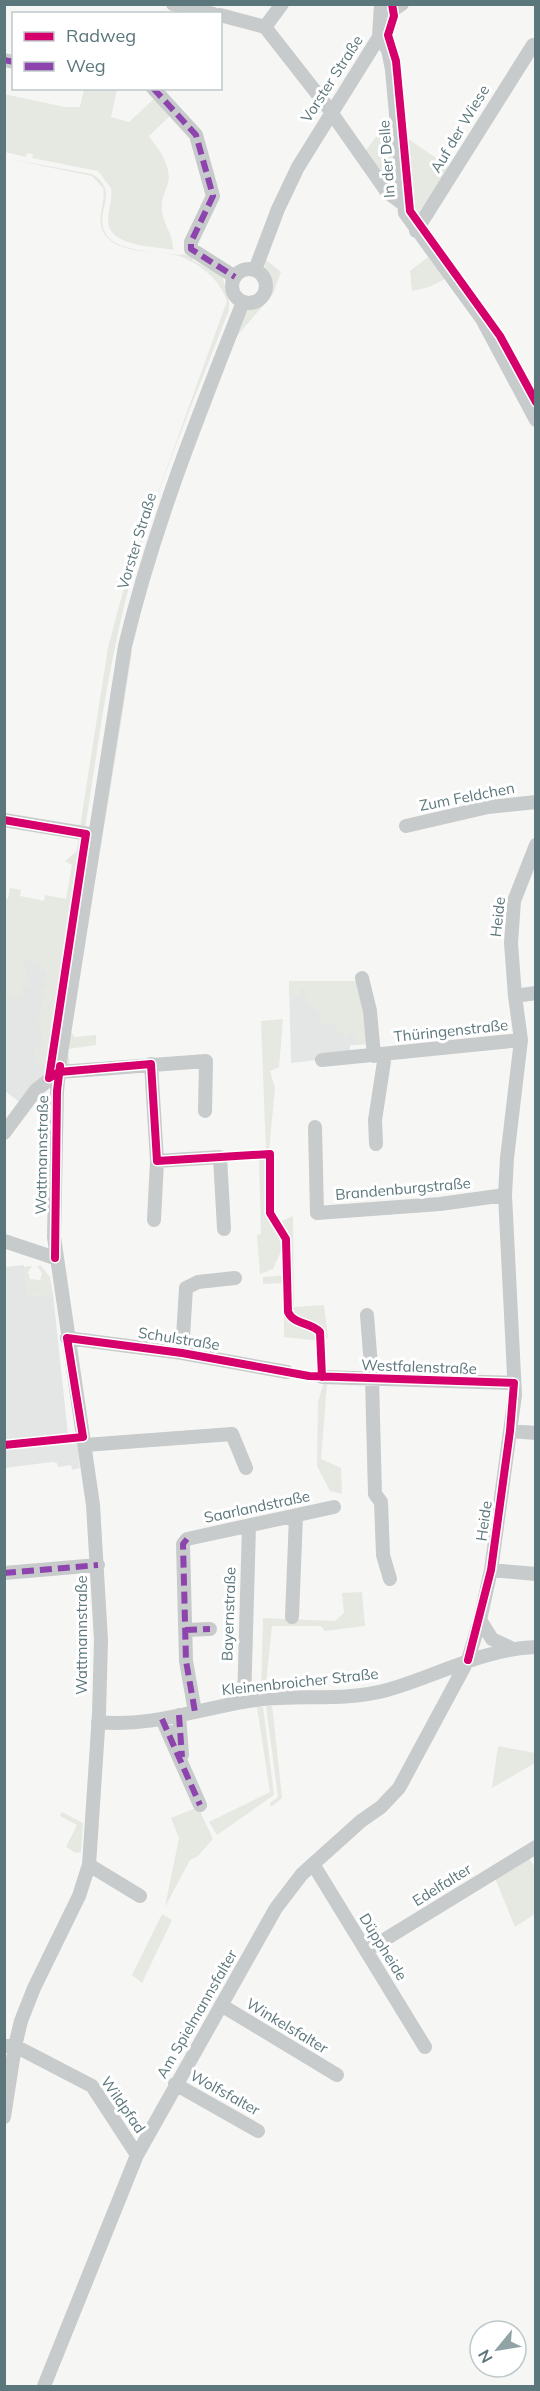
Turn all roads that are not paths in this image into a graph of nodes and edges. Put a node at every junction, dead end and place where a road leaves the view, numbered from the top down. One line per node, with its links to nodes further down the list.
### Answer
1 (173, 4): 5 (street)
2 (282, 4): 7 (street)
3 (402, 4): 4 (street)
4 (382, 8): 8 (street)
5 (206, 12)
6 (222, 16): 7 (street)
7 (265, 27): 11 (street, In der Delle)
8 (379, 37): 11 (street, Vorster Straße); 12 (street, In der Delle)
9 (533, 45): 13 (street, Auf der Wiese)
10 (155, 90): 15 (street)
11 (331, 112): 12 (street, In der Delle); 14 (street, Vorster Straße)
12 (403, 204): 13 (street, In der Delle)
13 (416, 231): 17 (street, In der Delle)
14 (255, 270): 15 (street); 16 (street)
15 (235, 277): 16 (street)
16 (243, 302): 18 (street, Vorster Straße)
17 (536, 420)
18 (100, 799): 22 (street, Wattmannstraße)
19 (536, 802): 21 (street, Zum Feldchen)
20 (4, 820): 22 (street)
21 (406, 826)
22 (94, 835): 31 (street, Wattmannstraße)
23 (536, 845): 26 (street, Heide)
24 (362, 978): 28 (street, Thüringenstraße)
25 (536, 993): 26 (street)
26 (515, 996): 27 (street, Heide)
27 (521, 1040): 28 (street, Thüringenstraße); 37 (street, Heide)
28 (379, 1055): 29 (street, Thüringenstraße); 35 (street, Thüringenstraße)
29 (322, 1060)
30 (151, 1064): 31 (street); 32 (street); 36 (street)
31 (59, 1072): 34 (street); 41 (street, Wattmannstraße)
32 (205, 1111)
33 (315, 1127): 37 (street, Brandenburgstraße)
34 (4, 1133)
35 (376, 1144)
36 (157, 1161): 38 (street); 39 (street)
37 (505, 1195): 49 (street, Heide)
38 (154, 1220)
39 (224, 1229)
40 (4, 1241): 41 (street)
41 (55, 1258): 44 (street, Wattmannstraße)
42 (235, 1278): 45 (street)
43 (367, 1315): 48 (street, Westfalenstraße)
44 (67, 1338): 45 (street, Schulstraße); 52 (street, Wattmannstraße)
45 (182, 1353): 46 (street, Schulstraße)
46 (287, 1372)
47 (322, 1377): 48 (street, Westfalenstraße)
48 (372, 1379): 49 (street, Westfalenstraße); 61 (street, Westfalenstraße)
49 (514, 1383): 50 (street, Heide)
50 (510, 1431): 51 (street); 58 (street, Heide)
51 (536, 1433)
52 (85, 1445): 53 (street); 57 (street, Wattmannstraße)
53 (246, 1468)
54 (334, 1507): 55 (street, Saarlandstraße)
55 (296, 1516): 56 (street, Saarlandstraße); 62 (street)
56 (249, 1526): 65 (street, Saarlandstraße); 71 (street, Bayernstraße)
57 (98, 1565): 59 (street); 75 (street, Wattmannstraße)
58 (490, 1570): 60 (street); 63 (street, Heide)
59 (4, 1574)
60 (536, 1574)
61 (390, 1579)
62 (292, 1617)
63 (480, 1620): 67 (street); 68 (street, Heide)
64 (210, 1629): 65 (street)
65 (185, 1630): 72 (street)
66 (536, 1647): 67 (street, Kleinenbroicher Straße)
67 (513, 1649): 68 (street, Kleinenbroicher Straße)
68 (468, 1660): 69 (street, Kleinenbroicher Straße); 70 (street, Am Spielmannsfalter)
69 (424, 1678): 70 (street); 71 (street, Kleinenbroicher Straße)
70 (444, 1701): 79 (street, Am Spielmannsfalter)
71 (244, 1702): 72 (street, Kleinenbroicher Straße)
72 (195, 1712): 73 (street, Kleinenbroicher Straße)
73 (179, 1715): 74 (street, Kleinenbroicher Straße); 76 (street)
74 (162, 1719): 75 (street, Kleinenbroicher Straße); 76 (street)
75 (98, 1722): 80 (street, Wattmannstraße)
76 (183, 1766): 77 (street)
77 (200, 1805)
78 (536, 1847): 82 (street, Edelfalter)
79 (313, 1864): 82 (street, Düppheide); 83 (street, Am Spielmannsfalter)
80 (89, 1865): 81 (street); 84 (street, Wattmannstraße)
81 (140, 1896)
82 (366, 1951): 85 (street, Düppheide)
83 (221, 2005): 86 (street, Winkelsfalter); 87 (street, Am Spielmannsfalter)
84 (10, 2046): 88 (street, Wattmannstraße); 90 (street, Wildpfad)
85 (425, 2047)
86 (337, 2075)
87 (175, 2084): 89 (street, Wolfsfalter); 90 (street, Am Spielmannsfalter)
88 (4, 2117)
89 (258, 2131)
90 (137, 2155): 91 (street, Am Spielmannsfalter)
91 (44, 2386)

